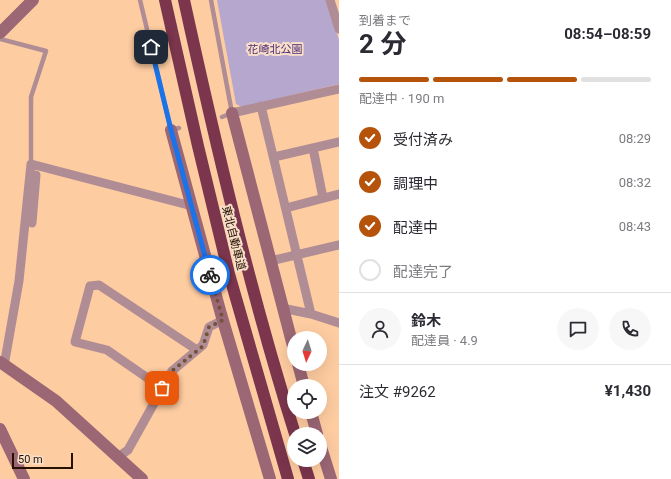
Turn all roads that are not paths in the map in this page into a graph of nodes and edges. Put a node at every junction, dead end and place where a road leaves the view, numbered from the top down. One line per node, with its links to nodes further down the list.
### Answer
1 (33, 0): 8 (street)
2 (140, 0): 13 (lane)
3 (165, 0): 42 (highway, 東北自動車道)
4 (184, 0): 34 (highway, 東北自動車道)
5 (212, 0): 12 (lane)
6 (330, 0): 7 (street)
7 (339, 29)
8 (0, 34)
9 (0, 39): 17 (lane)
10 (339, 88): 11 (street)
11 (261, 106): 12 (street); 16 (street)
12 (227, 115): 25 (street)
13 (175, 129): 20 (street)
14 (339, 142): 15 (street)
15 (313, 148): 16 (street); 19 (street)
16 (274, 157): 21 (street)
17 (34, 164): 20 (street); 22 (street); 32 (street)
18 (339, 194): 19 (street)
19 (323, 198): 21 (street)
20 (192, 206): 28 (street)
21 (286, 208): 24 (street)
22 (32, 223)
23 (339, 245): 24 (street)
24 (297, 255): 25 (street); 27 (street)
25 (270, 262): 26 (street)
26 (282, 308): 27 (street); 30 (street)
27 (310, 314): 29 (street)
28 (223, 320): 31 (street); 41 (street)
29 (339, 323)
30 (289, 331)
31 (197, 350): 33 (street); 33 (street)
32 (2, 364): 36 (street)
33 (162, 388): 36 (street)
34 (293, 427)
35 (0, 429): 39 (street)
36 (118, 457): 40 (street)
37 (327, 466): 44 (street)
38 (305, 467): 43 (highway)
39 (24, 479)
40 (142, 479)
41 (270, 479)
42 (288, 479)
43 (309, 479)
44 (331, 479)

